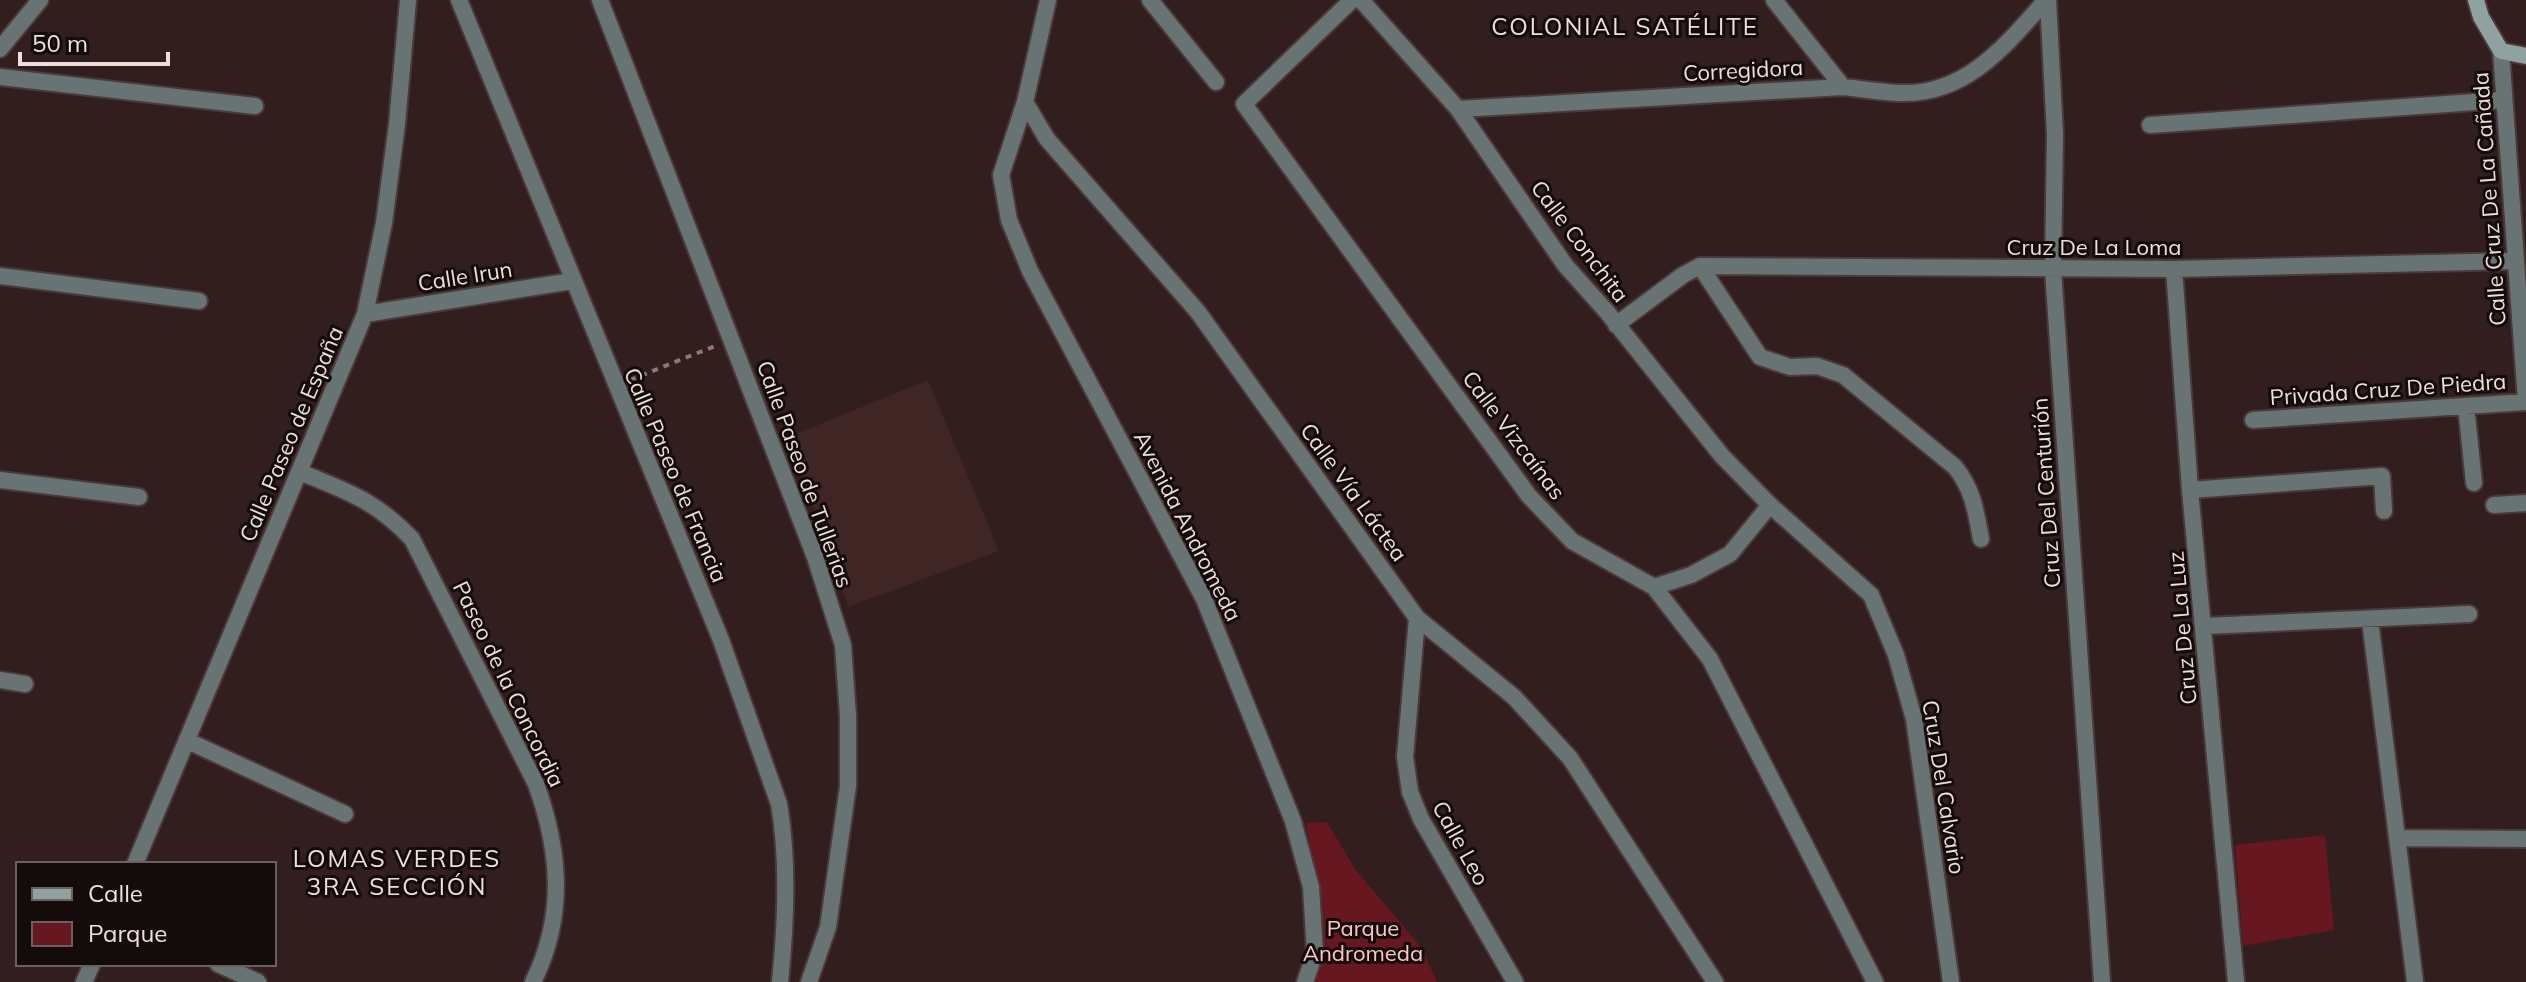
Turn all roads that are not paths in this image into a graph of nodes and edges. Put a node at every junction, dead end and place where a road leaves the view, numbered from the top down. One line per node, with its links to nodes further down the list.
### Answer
1 (40, 0): 12 (street)
2 (408, 0): 30 (street, Calle Paseo de España)
3 (459, 0): 28 (street, Calle Paseo de Francia)
4 (600, 0): 62 (street, Calle Paseo de Tullerias)
5 (1048, 0): 19 (street)
6 (1150, 0): 16 (street)
7 (1352, 0): 46 (street, Calle Vizcaínas)
8 (1361, 0): 21 (street, Calle Conchita)
9 (1774, 0): 17 (street)
10 (2047, 0): 17 (street, Corregidora); 26 (street, Cruz Del Centurión)
11 (2476, 0): 13 (street, Calle Cruz De La Cañada)
12 (0, 49)
13 (2501, 51): 14 (street); 18 (street, Calle Cruz De La Cañada)
14 (2526, 56)
15 (0, 77): 20 (street)
16 (1216, 82)
17 (1843, 87): 21 (street, Corregidora)
18 (2503, 100): 22 (street); 23 (street, Calle Cruz De La Cañada)
19 (1025, 102): 48 (street, Calle Vía Láctea); 63 (street, Avenida Andromeda)
20 (255, 106)
21 (1458, 109): 32 (street, Calle Conchita)
22 (2150, 125)
23 (2514, 261): 25 (street, Cruz De La Loma); 31 (street, Calle Cruz De La Cañada)
24 (1700, 266): 26 (street, Cruz De La Loma); 32 (street); 45 (street)
25 (2174, 269): 26 (street, Cruz De La Loma); 39 (street, Cruz De La Luz)
26 (2053, 270): 68 (street, Cruz Del Centurión)
27 (0, 276): 29 (street)
28 (572, 281): 30 (street, Calle Irun); 61 (street, Calle Paseo de Francia)
29 (199, 301)
30 (365, 314): 36 (street, Calle Paseo de España)
31 (2523, 321): 33 (street, Calle Cruz De La Cañada)
32 (1616, 325): 42 (street, Calle Conchita)
33 (2526, 402): 34 (street, Privada Cruz De Piedra)
34 (2466, 406): 35 (street, Privada Cruz De Piedra); 38 (street)
35 (2253, 420)
36 (300, 472): 53 (street, Calle Paseo de España); 60 (street, Paseo de la Concordia)
37 (0, 480): 40 (street)
38 (2474, 483)
39 (2190, 490): 44 (street); 50 (street, Cruz De La Luz)
40 (139, 497)
41 (2526, 503): 43 (street)
42 (1770, 505): 46 (street); 67 (street, Cruz Del Calvario)
43 (2494, 505)
44 (2384, 511)
45 (1981, 539)
46 (1654, 587): 66 (street, Calle Vizcaínas)
47 (2469, 614): 49 (street)
48 (1417, 618): 64 (street, Calle Leo); 65 (street, Calle Vía Láctea)
49 (2370, 620): 50 (street); 55 (street)
50 (2205, 626): 69 (street, Cruz De La Luz)
51 (0, 680): 52 (street)
52 (25, 684)
53 (188, 741): 54 (street); 57 (street, Calle Paseo de España)
54 (345, 814)
55 (2399, 838): 56 (street); 70 (street)
56 (2525, 839)
57 (136, 862)
58 (222, 966): 59 (street)
59 (258, 982)
60 (533, 982)
61 (780, 982)
62 (809, 982)
63 (1305, 982)
64 (1515, 982)
65 (1715, 982)
66 (1875, 982)
67 (1951, 982)
68 (2102, 982)
69 (2236, 982)
70 (2415, 982)

